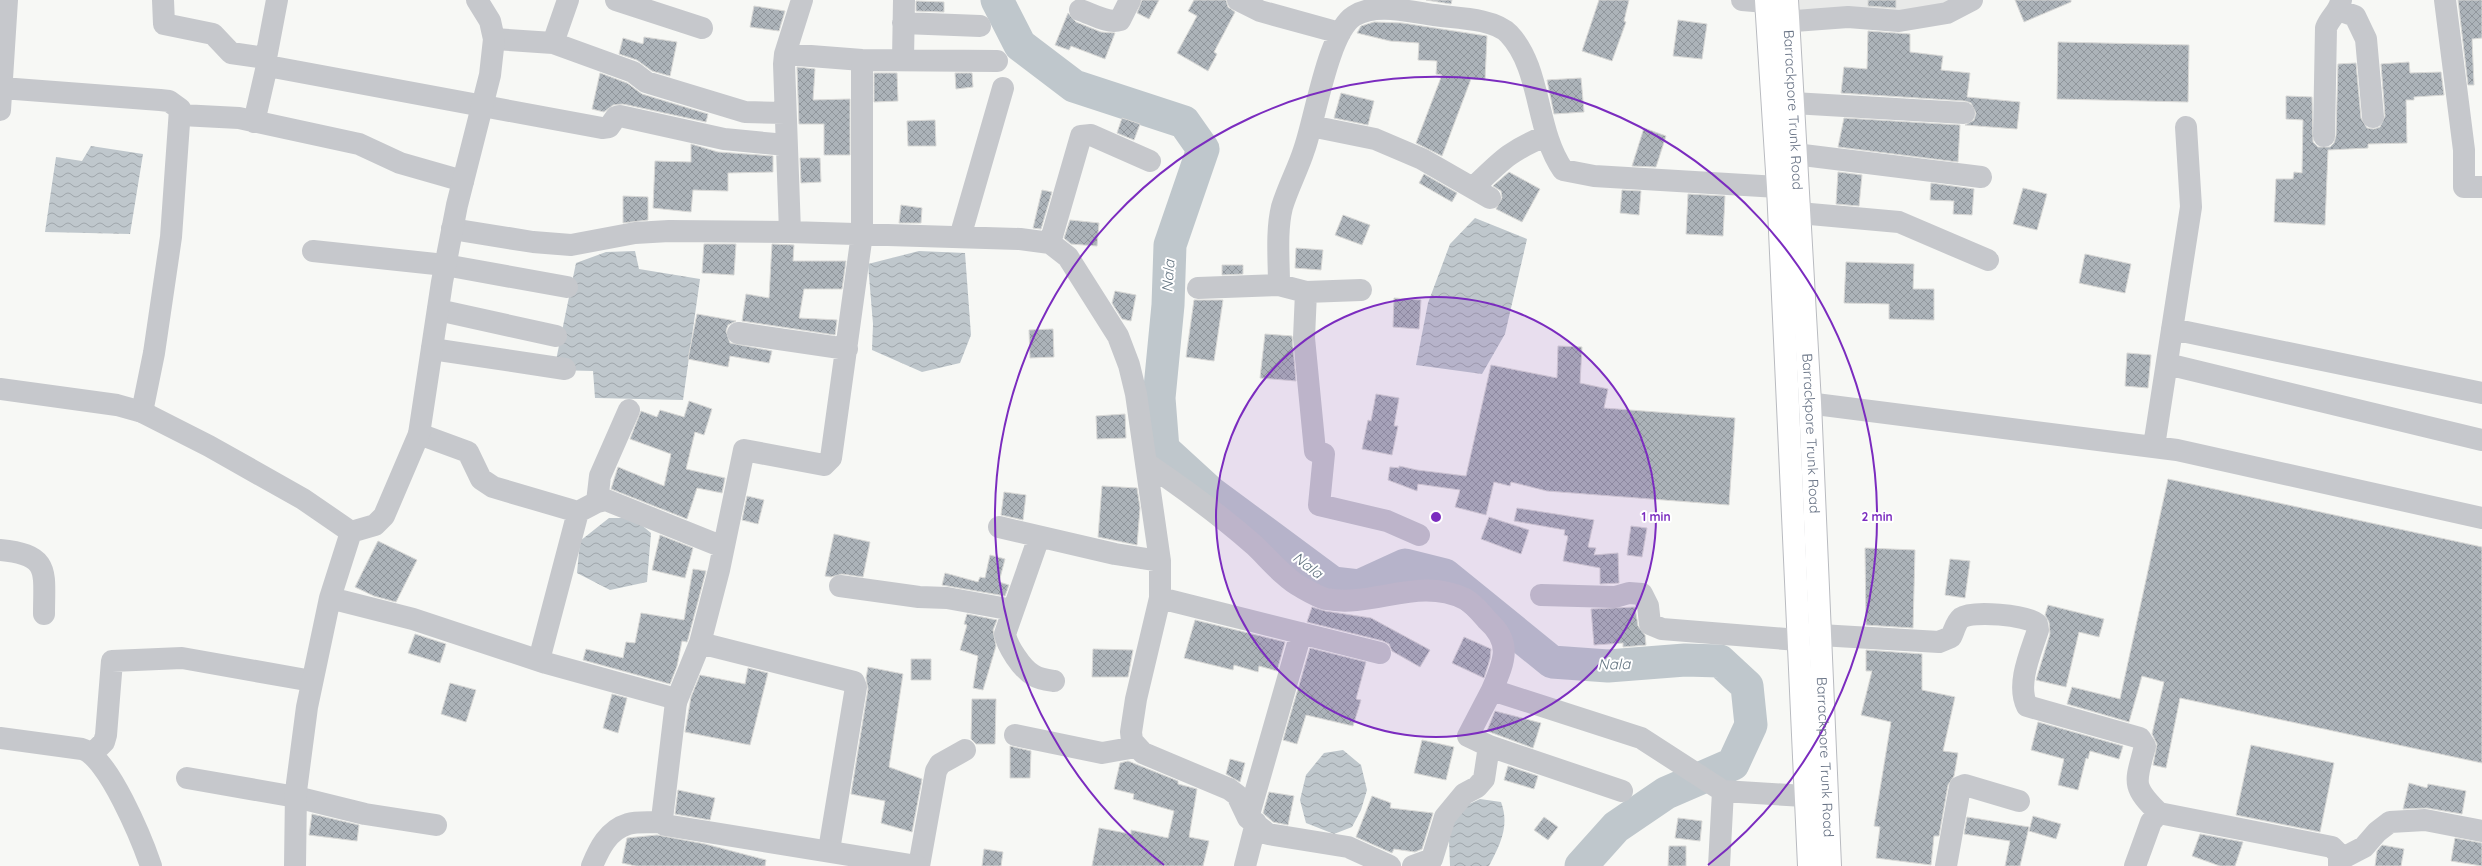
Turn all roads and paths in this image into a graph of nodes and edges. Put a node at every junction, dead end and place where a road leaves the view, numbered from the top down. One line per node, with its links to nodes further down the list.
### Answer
1 (163, 0): 28 (street)
2 (277, 0): 28 (street)
3 (476, 0): 22 (street)
4 (568, 0): 23 (street)
5 (616, 0): 20 (street)
6 (802, 0): 24 (street)
7 (904, 0): 18 (street)
8 (1130, 0): 15 (street)
9 (1238, 0): 21 (street)
10 (1742, 0): 13 (street)
11 (1972, 0): 17 (street)
12 (2445, 0): 50 (street)
13 (1773, 1): 17 (main road, Barrackpore Trunk Road)
14 (2340, 5): 38 (street); 43 (street)
15 (1080, 10)
16 (5, 11): 29 (street)
17 (1778, 22): 32 (main road, Barrackpore Trunk Road); 49 (main road, Barrackpore Trunk Road)
18 (903, 23): 19 (street); 26 (street)
19 (980, 26)
20 (702, 28)
21 (1340, 33): 40 (street); 42 (street)
22 (494, 38): 23 (street); 33 (street)
23 (553, 43): 35 (street)
24 (785, 54): 25 (street); 35 (street)
25 (862, 60): 26 (street); 54 (street)
26 (903, 60): 27 (street)
27 (997, 61)
28 (267, 63): 33 (street); 39 (street)
29 (1, 66): 30 (street)
30 (2, 88): 34 (street); 37 (street)
31 (1003, 88): 55 (street)
32 (1793, 103): 36 (street); 45 (main road, Barrackpore Trunk Road)
33 (484, 106): 44 (street); 48 (street)
34 (0, 110)
35 (785, 113): 44 (street)
36 (1964, 113)
37 (181, 115): 39 (street); 78 (street)
38 (2373, 117)
39 (254, 122): 48 (street)
40 (1311, 126): 42 (street); 60 (street)
41 (2186, 127): 66 (street)
42 (1546, 136): 49 (street)
43 (2324, 136)
44 (786, 145): 53 (street)
45 (1795, 154): 47 (street); 51 (main road, Barrackpore Trunk Road)
46 (1150, 161): 56 (street)
47 (1981, 177)
48 (463, 181): 52 (street)
49 (1778, 187): 75 (main road, Barrackpore Trunk Road)
50 (2482, 187)
51 (1799, 213): 58 (street); 76 (main road, Barrackpore Trunk Road)
52 (452, 229): 53 (street); 59 (street)
53 (790, 232): 54 (street)
54 (862, 234): 55 (street); 70 (street)
55 (960, 237): 56 (street)
56 (1050, 244): 82 (street)
57 (313, 250): 59 (street)
58 (1988, 260)
59 (445, 265): 61 (street); 65 (street)
60 (1279, 285): 62 (street); 64 (street)
61 (567, 287)
62 (1198, 288)
63 (1361, 290): 64 (street)
64 (1306, 292): 87 (street)
65 (438, 310): 68 (street); 69 (street)
66 (2172, 329): 71 (street); 74 (street)
67 (738, 333): 70 (street)
68 (556, 336)
69 (432, 349): 72 (street); 79 (street)
70 (847, 349): 89 (street)
71 (2167, 364): 80 (street); 81 (street)
72 (565, 369)
73 (0, 389): 78 (street)
74 (2482, 393)
75 (1787, 401): 76 (street); 100 (main road, Barrackpore Trunk Road)
76 (1810, 403): 81 (street); 99 (main road, Barrackpore Trunk Road)
77 (629, 410): 83 (street)
78 (142, 412): 86 (street)
79 (419, 434): 83 (street); 86 (street)
80 (2482, 440)
81 (2154, 446): 84 (street)
82 (1146, 463): 91 (street); 106 (street)
83 (588, 507): 89 (street); 103 (street)
84 (2482, 518)
85 (999, 526): 88 (street)
86 (351, 532): 94 (street)
87 (1419, 535)
88 (1039, 537): 91 (street); 96 (street)
89 (723, 547): 101 (street)
90 (0, 550): 97 (street)
91 (1160, 561): 95 (street)
92 (840, 586): 96 (street)
93 (1541, 595): 100 (street)
94 (330, 598): 103 (street); 105 (street)
95 (1160, 598): 98 (street); 111 (street)
96 (1013, 610): 104 (street)
97 (44, 614)
98 (1301, 633): 102 (street); 121 (street)
99 (1820, 635): 120 (street); 136 (main road, Barrackpore Trunk Road)
100 (1798, 640): 117 (main road, Barrackpore Trunk Road)
101 (700, 643): 107 (street); 125 (street)
102 (1380, 653)
103 (539, 660): 107 (street)
104 (1054, 681)
105 (312, 682): 113 (street); 118 (street)
106 (1492, 690): 110 (street); 116 (street)
107 (676, 702): 122 (street)
108 (1015, 736): 111 (street)
109 (0, 738): 113 (street)
110 (1489, 746): 115 (street); 133 (street)
111 (1136, 747): 121 (street)
112 (965, 750): 130 (street)
113 (92, 754): 127 (street)
114 (187, 778): 118 (street)
115 (1622, 791)
116 (1723, 791): 117 (street); 134 (street)
117 (1804, 796): 135 (main road, Barrackpore Trunk Road)
118 (296, 797): 123 (street); 128 (street)
119 (2019, 801): 137 (street)
120 (2159, 813): 126 (street); 138 (street)
121 (1252, 821): 131 (street); 132 (street)
122 (663, 822): 125 (street); 129 (street)
123 (436, 826)
124 (2482, 831): 126 (street)
125 (829, 850): 130 (street)
126 (2339, 863)
127 (151, 866)
128 (295, 866)
129 (592, 866)
130 (918, 866)
131 (1245, 866)
132 (1390, 866)
133 (1413, 866)
134 (1719, 866)
135 (1809, 866)
136 (1830, 866)
137 (1946, 866)
138 (2135, 866)

